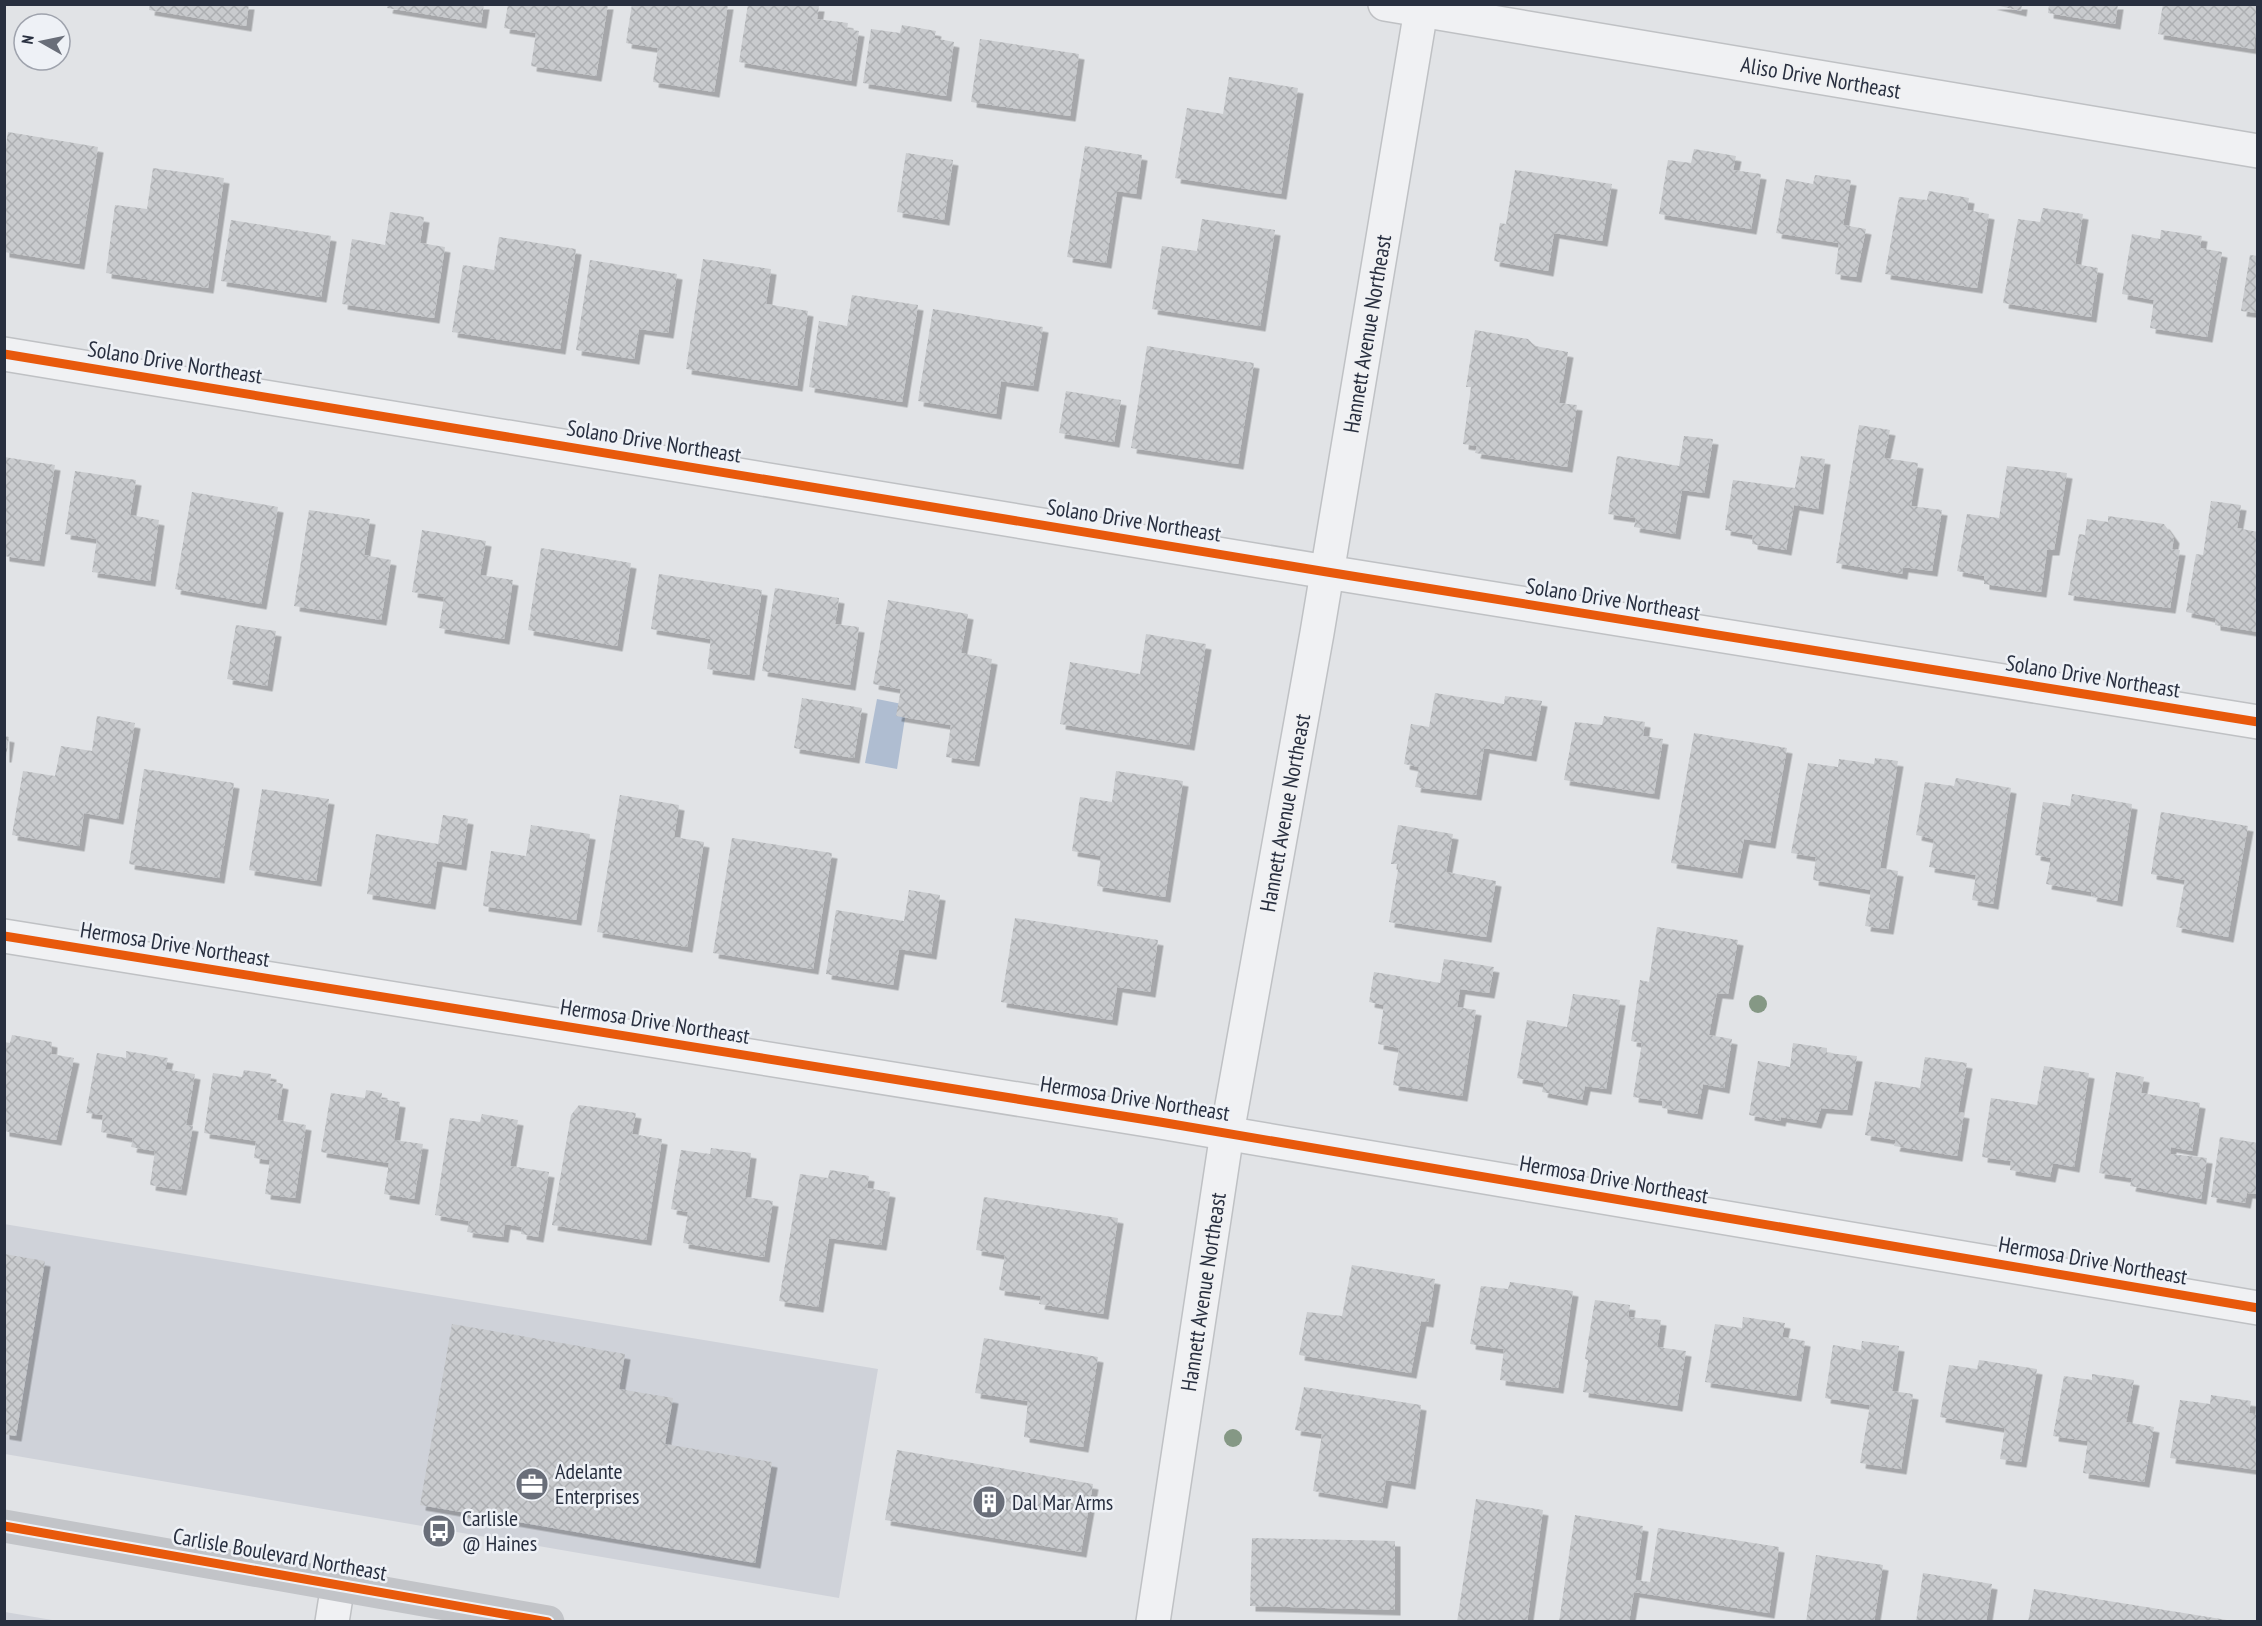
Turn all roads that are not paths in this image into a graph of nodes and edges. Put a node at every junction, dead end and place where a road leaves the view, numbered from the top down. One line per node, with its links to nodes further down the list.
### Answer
1 (1386, 4): 2 (street, Aliso Drive Northeast)
2 (1421, 7): 3 (street, Aliso Drive Northeast); 5 (street, Hannett Avenue Northeast)
3 (2258, 151)
4 (4, 354): 5 (street, Solano Drive Northeast)
5 (1327, 572): 6 (street, Solano Drive Northeast); 8 (street, Hannett Avenue Northeast)
6 (2258, 722)
7 (4, 936): 8 (street, Hermosa Drive Northeast)
8 (1227, 1133): 9 (street, Hermosa Drive Northeast); 14 (street, Hannett Avenue Northeast)
9 (2258, 1308)
10 (4, 1526): 11 (main road, Carlisle Boulevard Northeast)
11 (338, 1584): 12 (street); 13 (main road, Carlisle Boulevard Northeast)
12 (332, 1622)
13 (548, 1622)
14 (1153, 1622)

